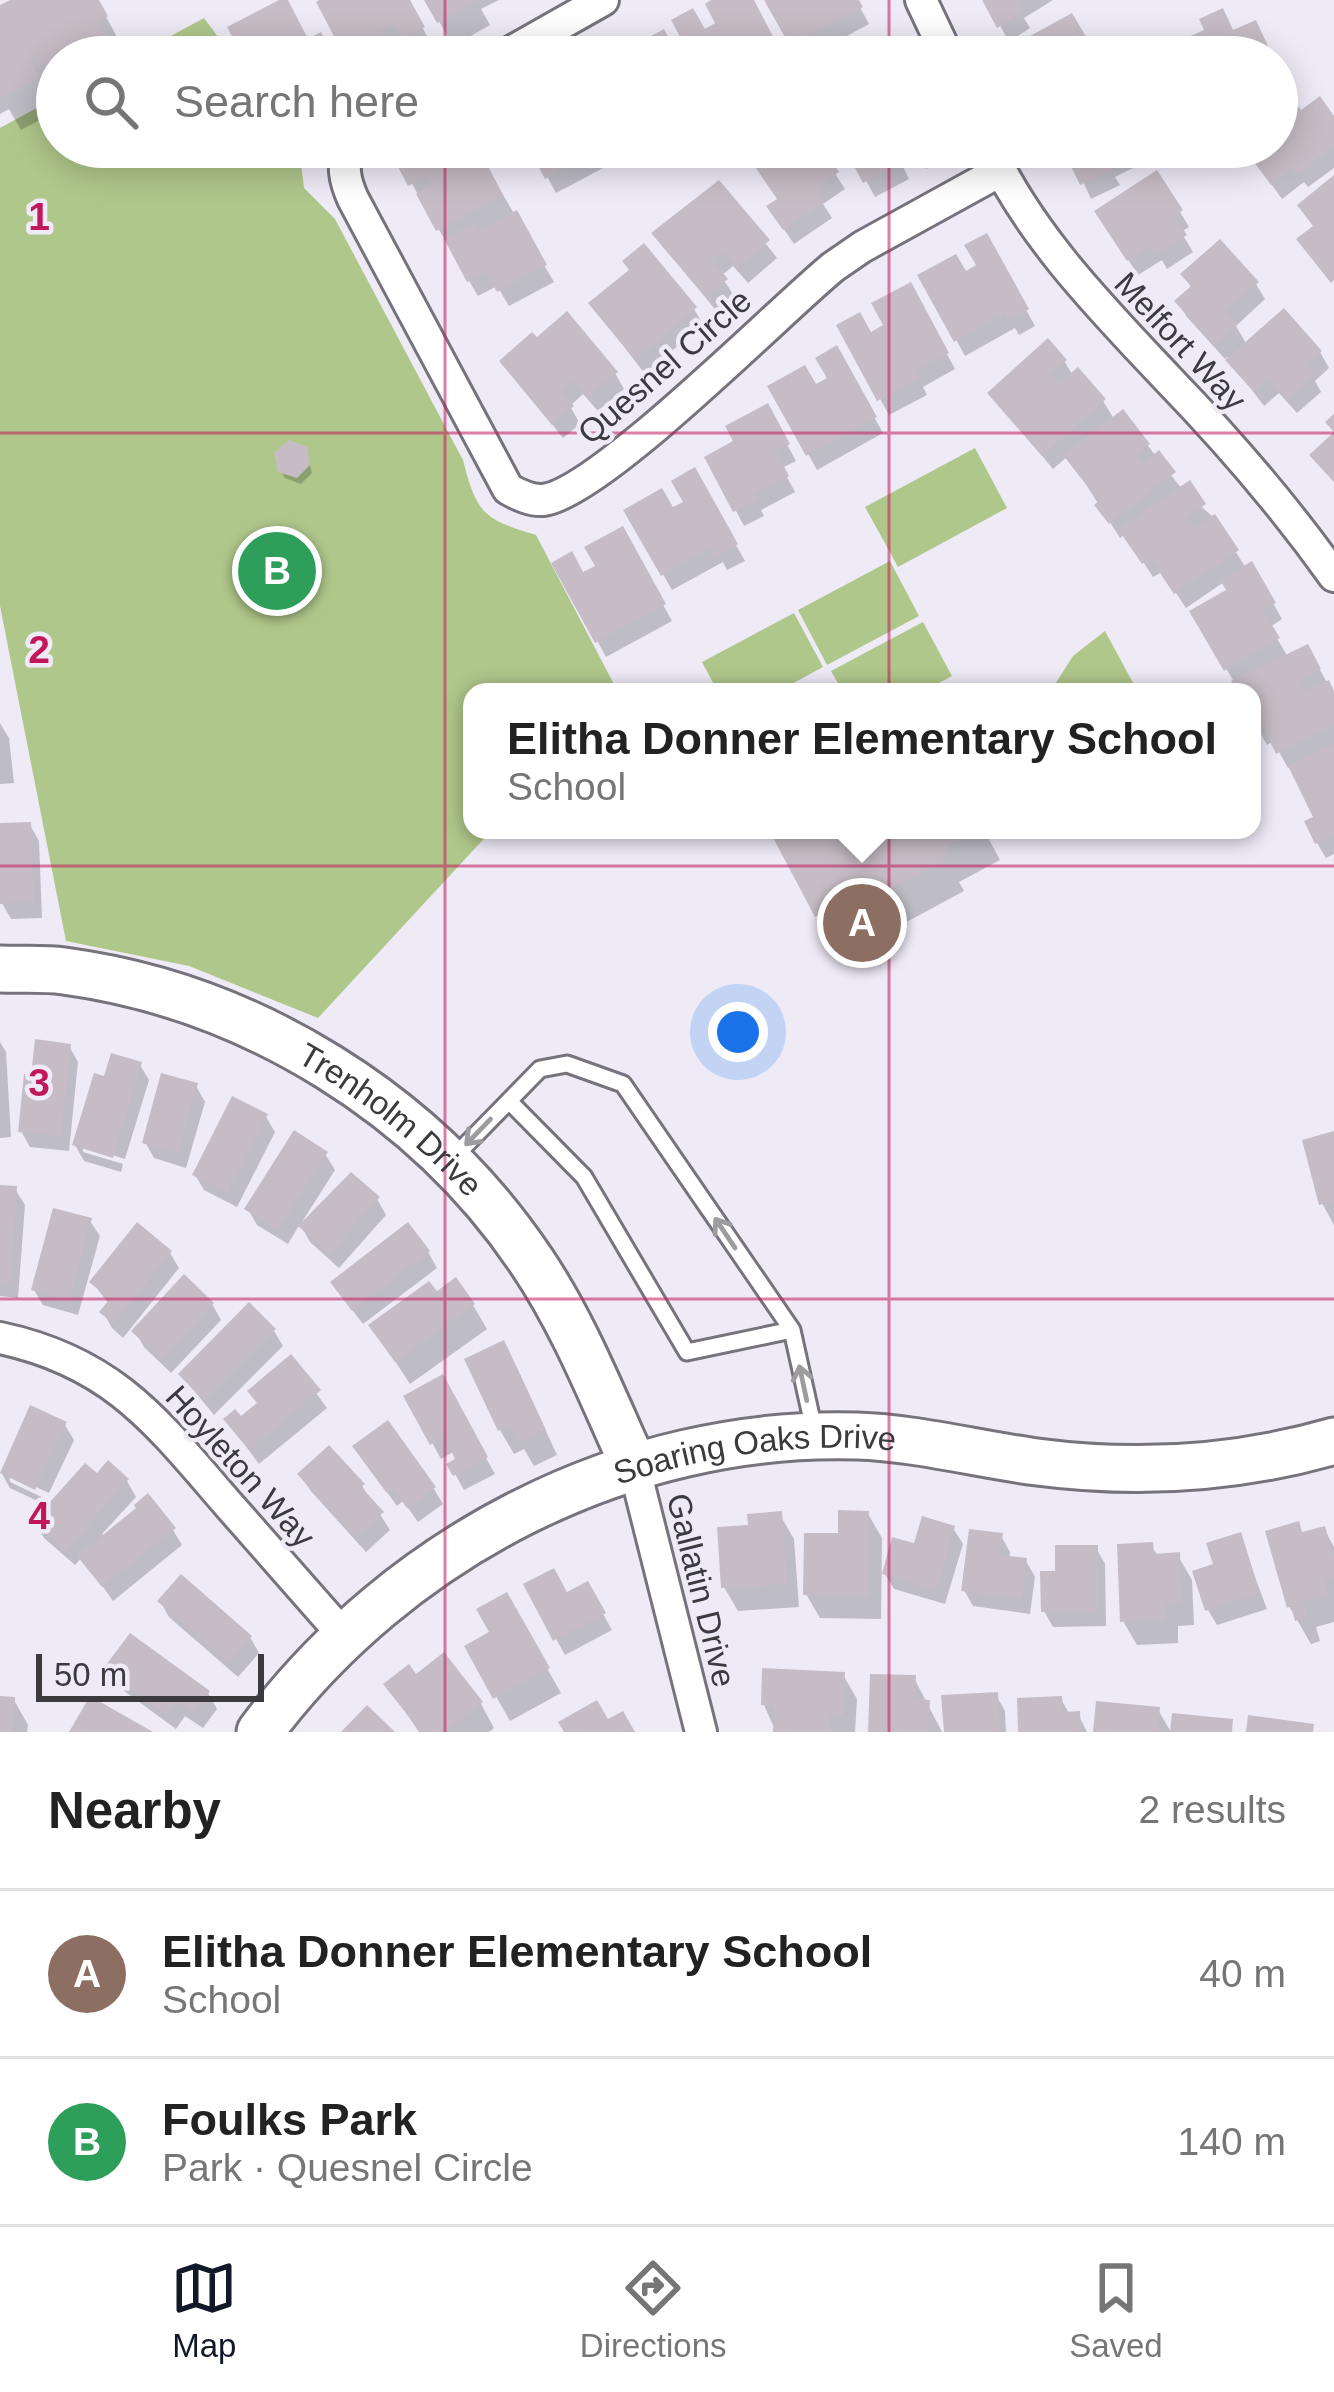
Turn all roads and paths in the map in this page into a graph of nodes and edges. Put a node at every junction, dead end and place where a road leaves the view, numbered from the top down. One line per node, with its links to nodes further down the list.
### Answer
1 (603, 0): 3 (street)
2 (921, 0): 4 (street)
3 (539, 36)
4 (938, 36)
5 (344, 168): 6 (street, Quesnel Circle)
6 (980, 168)
7 (1000, 168): 8 (street, Melfort Way)
8 (1334, 576)
9 (0, 969): 11 (street, Trenholm Drive)
10 (509, 1101): 11 (lane, one-way to 11); 12 (lane); 12 (lane, one-way to 10)
11 (448, 1163): 16 (street, Trenholm Drive)
12 (792, 1330): 14 (lane, one-way to 12)
13 (0, 1338): 17 (street, Hoyleton Way)
14 (815, 1437): 15 (street, Soaring Oaks Drive); 16 (street, Soaring Oaks Drive)
15 (1334, 1441)
16 (634, 1466): 17 (street, Soaring Oaks Drive); 19 (street, Gallatin Drive)
17 (345, 1637): 18 (street, Soaring Oaks Drive)
18 (260, 1732)
19 (701, 1732)

